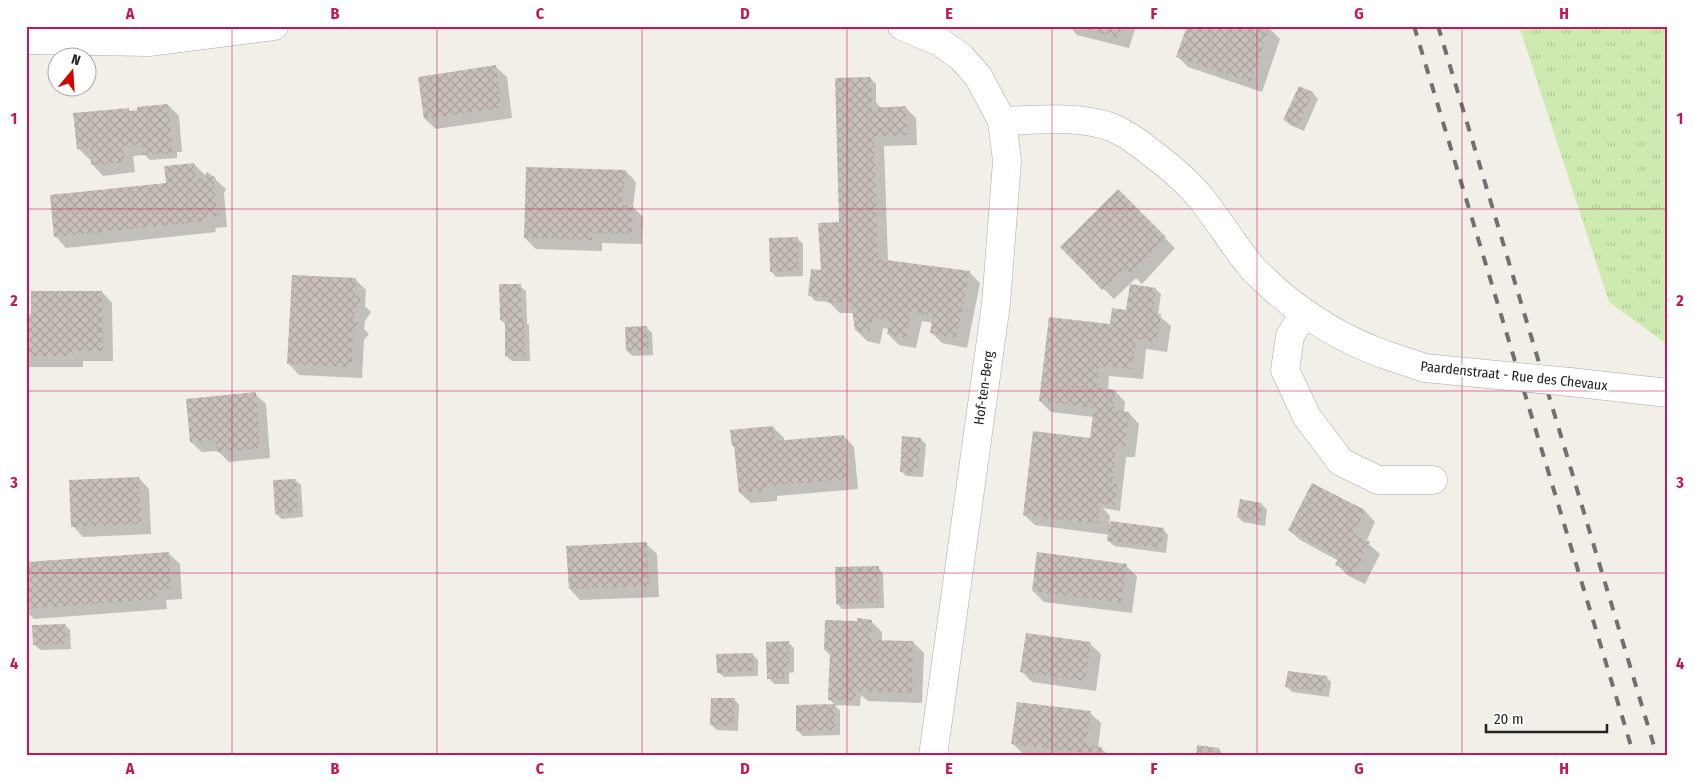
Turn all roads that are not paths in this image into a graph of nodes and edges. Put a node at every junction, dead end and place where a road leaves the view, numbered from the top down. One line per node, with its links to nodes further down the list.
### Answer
1 (274, 26): 3 (street)
2 (902, 26): 4 (street, Hof-ten-Berg)
3 (67, 34): 5 (street)
4 (943, 34): 6 (street, Hof-ten-Berg)
5 (26, 40)
6 (1002, 121): 7 (street, Paardenstraat - Rue des Chevaux); 10 (street, Hof-ten-Berg)
7 (1304, 313): 8 (street, Paardenstraat - Rue des Chevaux, bridge); 9 (street)
8 (1668, 393)
9 (1433, 480)
10 (933, 756)

